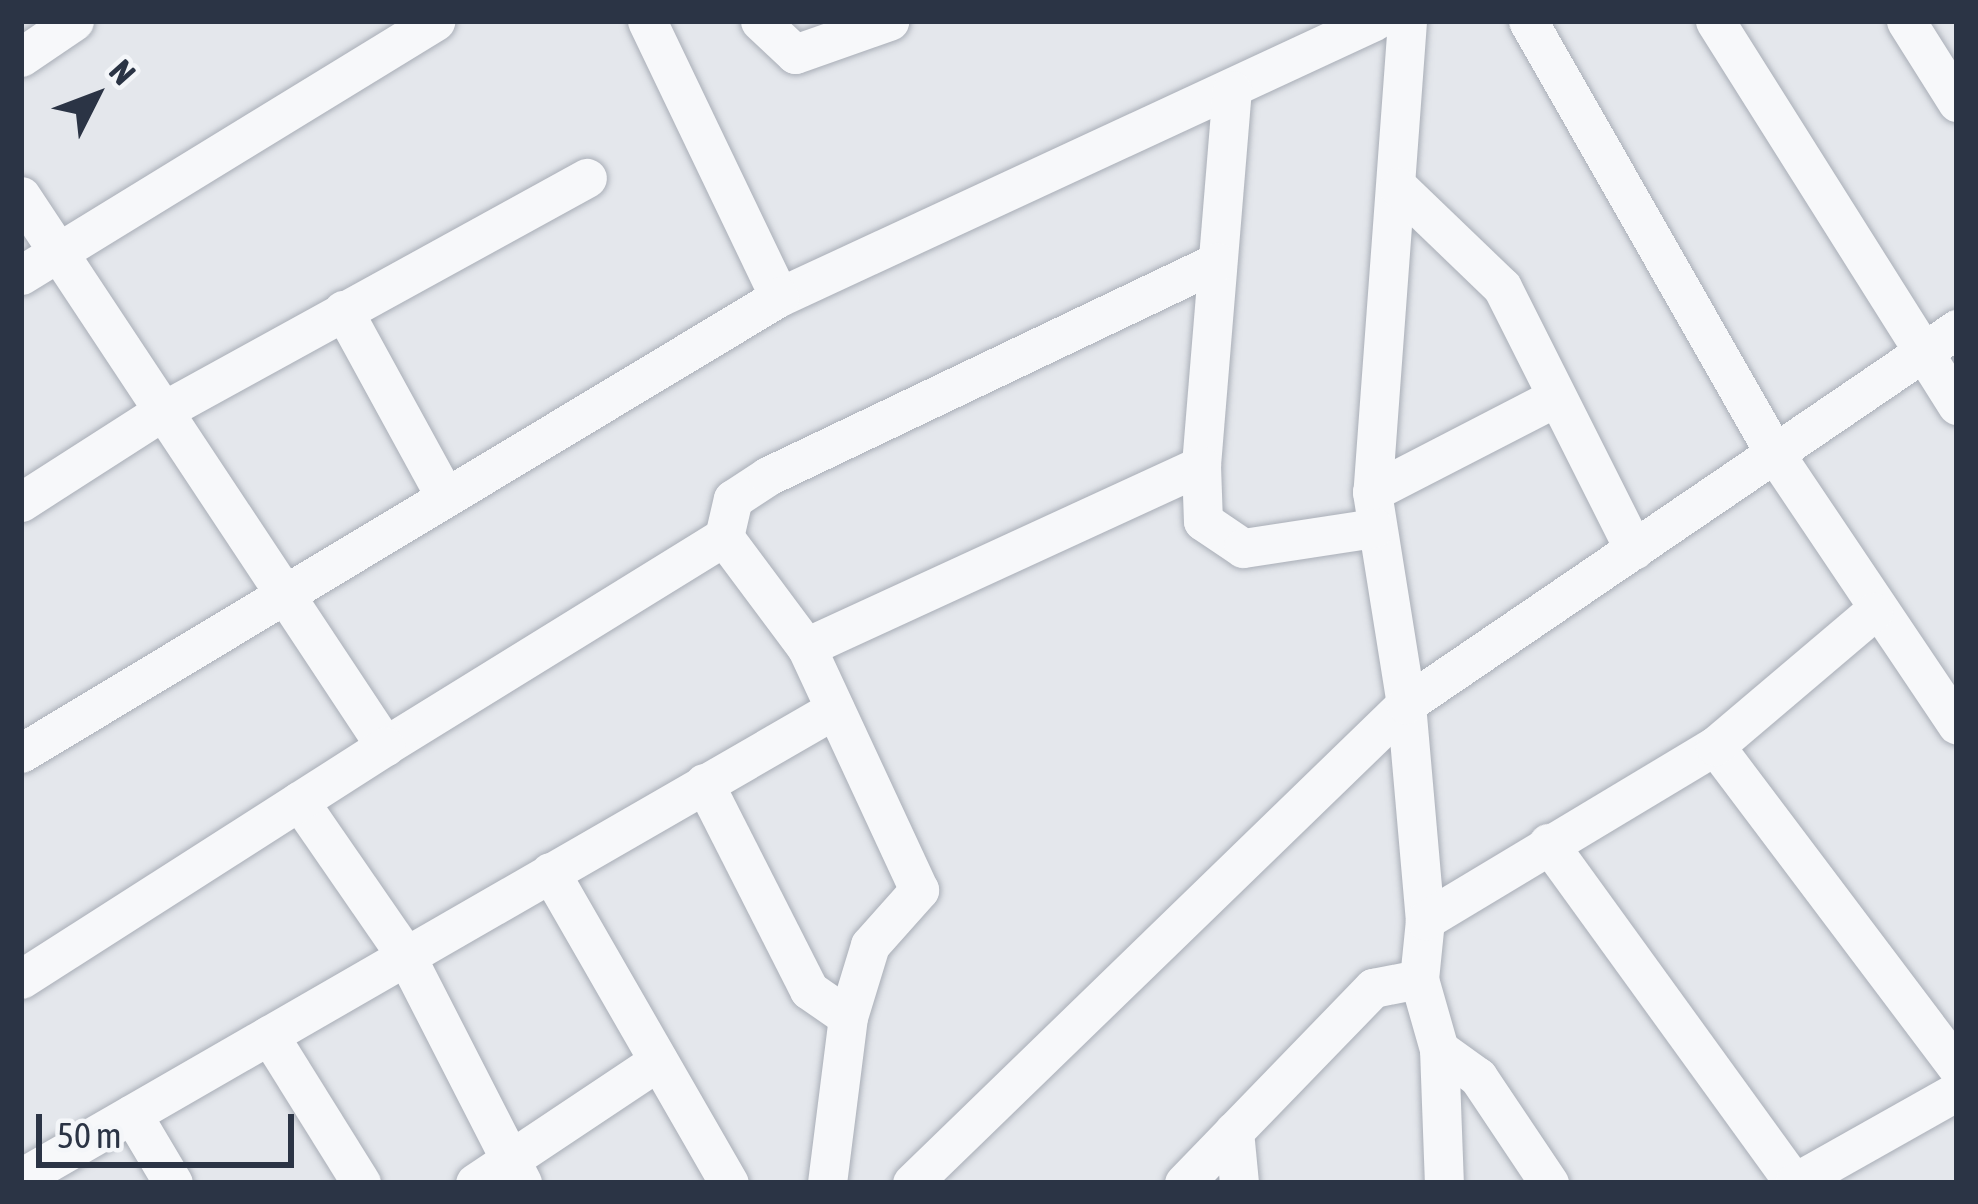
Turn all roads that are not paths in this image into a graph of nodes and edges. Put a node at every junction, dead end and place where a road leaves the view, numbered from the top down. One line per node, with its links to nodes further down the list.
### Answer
1 (435, 21): 17 (street)
2 (647, 21): 20 (street)
3 (760, 21): 4 (street)
4 (890, 21)
5 (1374, 21): 12 (street)
6 (1406, 21): 15 (street)
7 (1528, 21): 27 (street)
8 (1715, 21): 23 (street)
9 (1906, 21): 13 (street)
10 (72, 22): 11 (street)
11 (21, 57)
12 (1232, 90): 18 (street); 20 (street)
13 (1957, 102)
14 (587, 178): 21 (street)
15 (1398, 187): 24 (street); 31 (street)
16 (21, 196): 17 (street)
17 (60, 250): 19 (street); 26 (street)
18 (1217, 262): 28 (street); 32 (street)
19 (21, 275)
20 (779, 297): 29 (street)
21 (343, 310): 26 (street); 29 (street)
22 (1957, 329): 23 (street)
23 (1921, 355): 25 (street); 27 (street)
24 (1556, 397): 31 (street); 33 (street)
25 (1957, 405)
26 (161, 412): 30 (street); 34 (street)
27 (1774, 454): 33 (street); 35 (street)
28 (1202, 465): 31 (street); 36 (street)
29 (443, 493): 34 (street)
30 (21, 502)
31 (1373, 510): 37 (street)
32 (724, 538): 36 (street); 40 (street)
33 (1634, 550): 37 (street)
34 (280, 590): 40 (street); 42 (street)
35 (1873, 612): 39 (street); 41 (street)
36 (806, 647): 38 (street)
37 (1406, 704): 47 (street); 66 (street)
38 (836, 709): 43 (street); 51 (street)
39 (1957, 725)
40 (385, 746): 44 (street)
41 (1715, 746): 45 (street); 55 (street)
42 (21, 753)
43 (704, 783): 46 (street); 51 (street)
44 (299, 801): 48 (street); 49 (street)
45 (1548, 843): 47 (street); 56 (street)
46 (550, 872): 48 (street); 54 (street)
47 (1425, 920): 50 (street)
48 (406, 956): 52 (street); 59 (street)
49 (21, 979)
50 (1419, 980): 53 (street); 58 (street)
51 (848, 1017): 65 (street)
52 (269, 1035): 57 (street); 62 (street)
53 (1439, 1049): 69 (street); 70 (street)
54 (658, 1060): 59 (street); 64 (street)
55 (1957, 1066)
56 (1957, 1091)
57 (133, 1114): 60 (street); 61 (street)
58 (1234, 1131): 67 (street); 68 (street)
59 (516, 1172): 63 (street)
60 (21, 1178)
61 (172, 1183)
62 (362, 1183)
63 (475, 1183)
64 (729, 1183)
65 (827, 1183)
66 (912, 1183)
67 (1184, 1183)
68 (1239, 1183)
69 (1444, 1183)
70 (1550, 1183)

